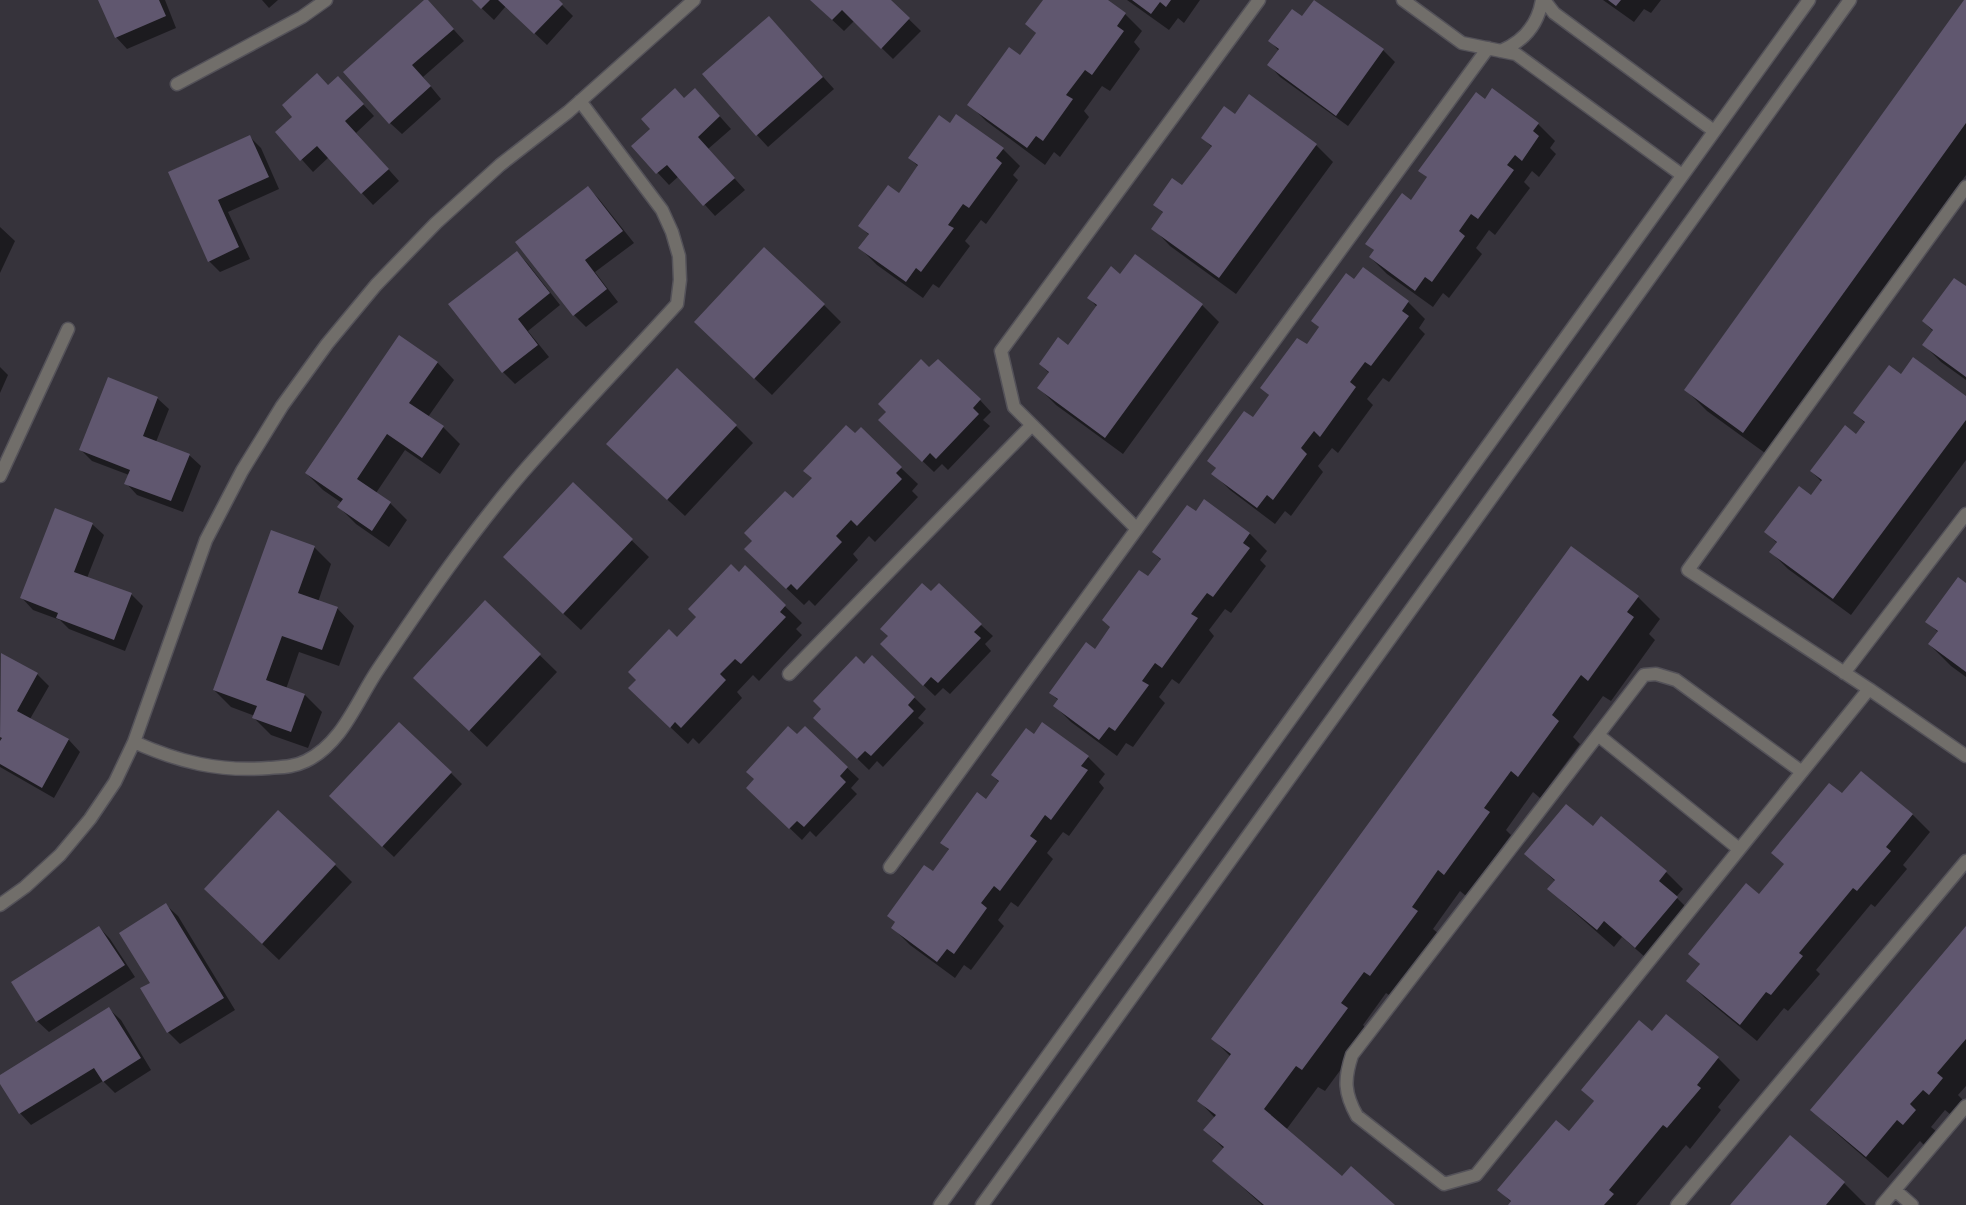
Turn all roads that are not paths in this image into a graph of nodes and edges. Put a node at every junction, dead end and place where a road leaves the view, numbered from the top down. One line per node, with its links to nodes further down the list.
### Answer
1 (326, 0): 10 (street)
2 (694, 0): 11 (street)
3 (1259, 0): 16 (street)
4 (1403, 0): 8 (street)
5 (1543, 0): 9 (street); 12 (street)
6 (1809, 0): 12 (street)
7 (1850, 0): 34 (street)
8 (1488, 48): 9 (street); 19 (street)
9 (1501, 51): 13 (street)
10 (177, 84)
11 (580, 100): 24 (street); 24 (street)
12 (1714, 131): 13 (street)
13 (1682, 175): 33 (street)
14 (1966, 187): 20 (street)
15 (68, 329): 17 (street)
16 (1032, 425): 19 (street); 21 (street)
17 (0, 476)
18 (1966, 514): 20 (street)
19 (1137, 528): 29 (street)
20 (1844, 673): 22 (street)
21 (789, 674)
22 (1869, 689): 25 (street); 26 (street)
23 (1598, 735): 26 (street); 27 (street); 27 (street)
24 (134, 742): 30 (street)
25 (1966, 756)
26 (1802, 772): 27 (street)
27 (1739, 849)
28 (1966, 861): 35 (street)
29 (890, 868)
30 (1, 901)
31 (1966, 1106): 32 (street)
32 (1895, 1190): 36 (street); 37 (street)
33 (940, 1205)
34 (982, 1205)
35 (1677, 1205)
36 (1882, 1205)
37 (1912, 1205)

